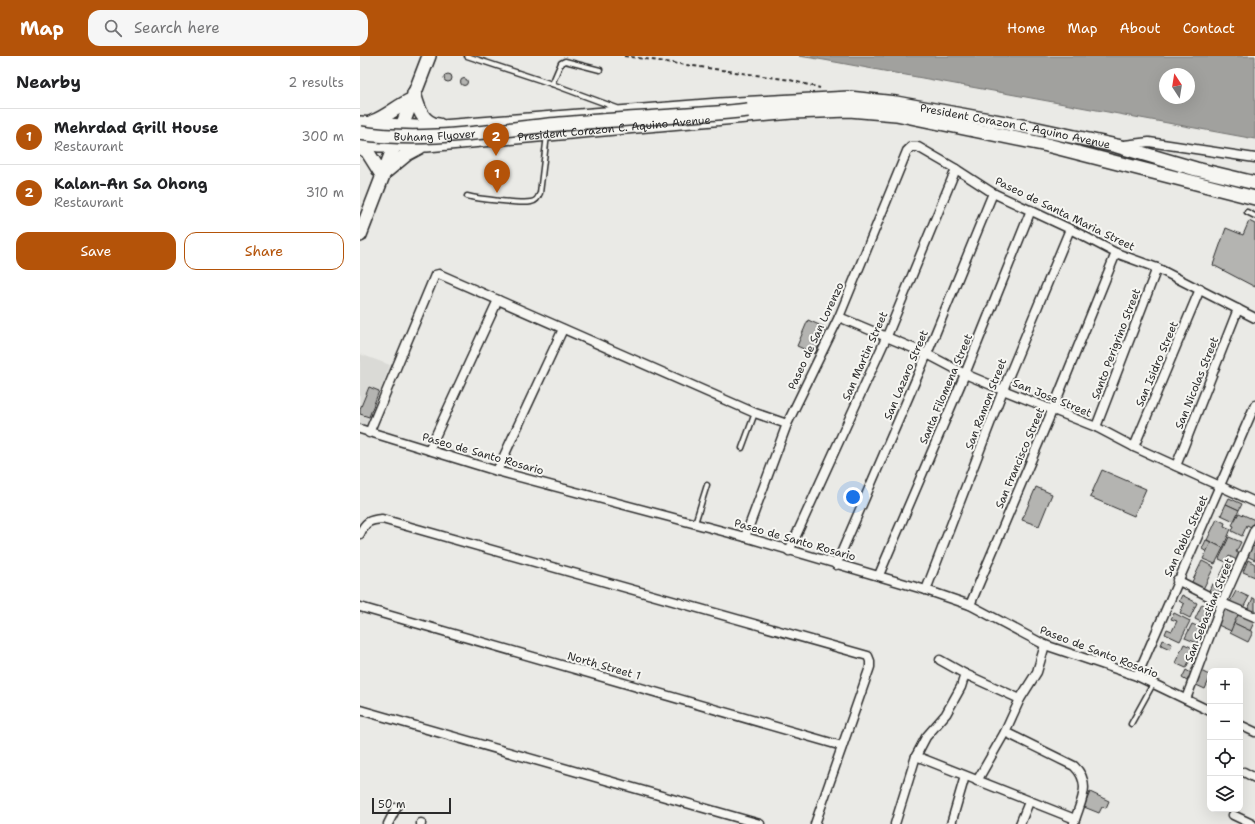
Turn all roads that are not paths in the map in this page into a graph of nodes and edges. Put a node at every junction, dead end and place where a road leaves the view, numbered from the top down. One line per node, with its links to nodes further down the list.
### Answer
1 (429, 56): 5 (main road)
2 (467, 56): 4 (lane)
3 (600, 70): 4 (lane)
4 (552, 84): 8 (lane)
5 (413, 96): 9 (main road); 10 (main road); 11 (main road)
6 (772, 108): 7 (main road, President Corazon C. Aquino Avenue); 8 (main road, President Corazon C. Aquino Avenue); 12 (main road, President Corazon C. Aquino Avenue); 14 (main road, President Corazon C. Aquino Avenue); 20 (main road, President Corazon C. Aquino Avenue)
7 (748, 110): 10 (main road, Buhang Flyover, bridge)
8 (628, 112): 11 (main road, President Corazon C. Aquino Avenue)
9 (402, 125): 10 (main road, President Corazon C. Aquino Avenue); 11 (main road, President Corazon C. Aquino Avenue); 16 (main road)
10 (362, 126)
11 (447, 126)
12 (547, 135): 15 (main road, President Corazon C. Aquino Avenue); 30 (lane)
13 (360, 142): 16 (main road, President Corazon C. Aquino Avenue)
14 (1092, 142): 17 (main road, President Corazon C. Aquino Avenue); 20 (main road)
15 (427, 145): 16 (main road, President Corazon C. Aquino Avenue); 24 (main road)
16 (394, 146): 24 (main road)
17 (1117, 146): 21 (street); 22 (main road, President Corazon C. Aquino Avenue)
18 (360, 147): 24 (main road)
19 (911, 147): 23 (street, Paseo de Santa Maria Street); 42 (street, Paseo de San Lorenzo)
20 (1088, 155): 26 (main road, President Corazon C. Aquino Avenue)
21 (1255, 158)
22 (1196, 168): 25 (main road, President Corazon C. Aquino Avenue); 26 (main road)
23 (956, 169): 28 (street, Paseo de Santa Maria Street); 45 (street, San Martin Street)
24 (382, 175): 36 (main road)
25 (1236, 178): 27 (main road, President Corazon C. Aquino Avenue); 29 (main road)
26 (1192, 183): 29 (main road, President Corazon C. Aquino Avenue)
27 (1255, 183)
28 (993, 193): 32 (street, Paseo de Santa Maria Street); 46 (street, San Lazaro Street)
29 (1232, 193): 31 (main road, President Corazon C. Aquino Avenue)
30 (468, 196)
31 (1255, 198)
32 (1031, 210): 35 (street, Paseo de Santa Maria Street); 47 (street, Santa Filomena Street)
33 (1248, 212): 34 (lane)
34 (1255, 216)
35 (1070, 229): 37 (street, Paseo de Santa Maria Street); 48 (street, San Ramon Street)
36 (360, 235)
37 (1116, 253): 38 (street, Paseo de Santa Maria Street); 50 (street, San Francisco Street)
38 (1157, 268): 39 (street, Paseo de Santa Maria Street); 53 (street, Santo Perigrino Street)
39 (1200, 289): 41 (street, Paseo de Santa Maria Street); 56 (street, San Isidro Street)
40 (498, 300): 44 (street); 55 (street); 58 (street)
41 (1238, 309): 43 (street, Paseo de Santa Maria Street); 59 (street, San Nicolas Street)
42 (839, 317): 45 (street, San Jose Street); 52 (street, Paseo de San Lorenzo)
43 (1255, 318)
44 (563, 329): 51 (street); 60 (street)
45 (886, 336): 46 (street, San Jose Street); 68 (street, San Martin Street)
46 (927, 354): 47 (street, San Jose Street); 69 (street, San Lazaro Street)
47 (965, 374): 48 (street, San Jose Street); 70 (street, Santa Filomena Street)
48 (1003, 390): 50 (street, San Jose Street); 72 (street, San Ramon Street)
49 (1255, 405): 62 (street, San Pablo Street)
50 (1052, 411): 53 (street, San Jose Street); 74 (street, San Francisco Street)
51 (755, 413): 52 (street); 57 (lane)
52 (787, 424): 67 (street, Paseo de San Lorenzo)
53 (1096, 427): 56 (street, San Jose Street)
54 (360, 430): 55 (street, Paseo de Santo Rosario)
55 (369, 433): 58 (street, Paseo de Santo Rosario)
56 (1134, 447): 59 (street, San Jose Street)
57 (742, 448)
58 (429, 450): 60 (street, Paseo de Santo Rosario)
59 (1176, 466): 62 (street, San Jose Street)
60 (498, 471): 64 (street, Paseo de Santo Rosario)
61 (707, 485): 64 (lane)
62 (1220, 486): 63 (street, San Jose Street); 71 (street, San Pablo Street)
63 (1255, 502)
64 (695, 523): 67 (street, Paseo de Santo Rosario)
65 (1255, 529): 73 (street, San Sebastian Street)
66 (360, 534): 90 (street)
67 (745, 537): 68 (street, Paseo de Santo Rosario)
68 (789, 551): 69 (street, Paseo de Santo Rosario)
69 (836, 565): 70 (street, Paseo de Santo Rosario)
70 (879, 575): 72 (street, Paseo de Santo Rosario)
71 (1177, 580): 73 (street); 80 (street, San Pablo Street)
72 (926, 590): 74 (street, Paseo de Santo Rosario)
73 (1222, 603): 76 (street); 83 (street, San Sebastian Street)
74 (970, 605): 77 (street, Paseo de Santo Rosario)
75 (360, 607): 90 (street, North Street 1)
76 (1255, 617)
77 (1045, 645): 80 (street, Paseo de Santo Rosario); 82 (street)
78 (940, 660): 79 (street)
79 (965, 674): 82 (street); 91 (street)
80 (1137, 676): 81 (street, Paseo de Santo Rosario)
81 (1153, 683): 83 (street, Paseo de Santo Rosario); 86 (lane)
82 (1020, 698): 88 (street)
83 (1186, 699): 85 (street, Paseo de Santo Rosario)
84 (360, 710): 101 (street)
85 (1207, 710)
86 (1131, 724)
87 (1243, 726): 89 (street)
88 (1005, 732): 95 (street); 99 (street)
89 (1255, 732)
90 (842, 746): 102 (street)
91 (916, 756): 93 (street); 103 (street)
92 (1244, 772): 94 (street)
93 (965, 776): 95 (street); 104 (street)
94 (1255, 778)
95 (977, 781): 96 (street)
96 (1029, 802): 99 (street); 105 (street)
97 (396, 808): 100 (street)
98 (1233, 814): 106 (street)
99 (1075, 822)
100 (388, 824)
101 (760, 824)
102 (815, 824)
103 (895, 824)
104 (950, 824)
105 (1020, 824)
106 (1252, 824)

